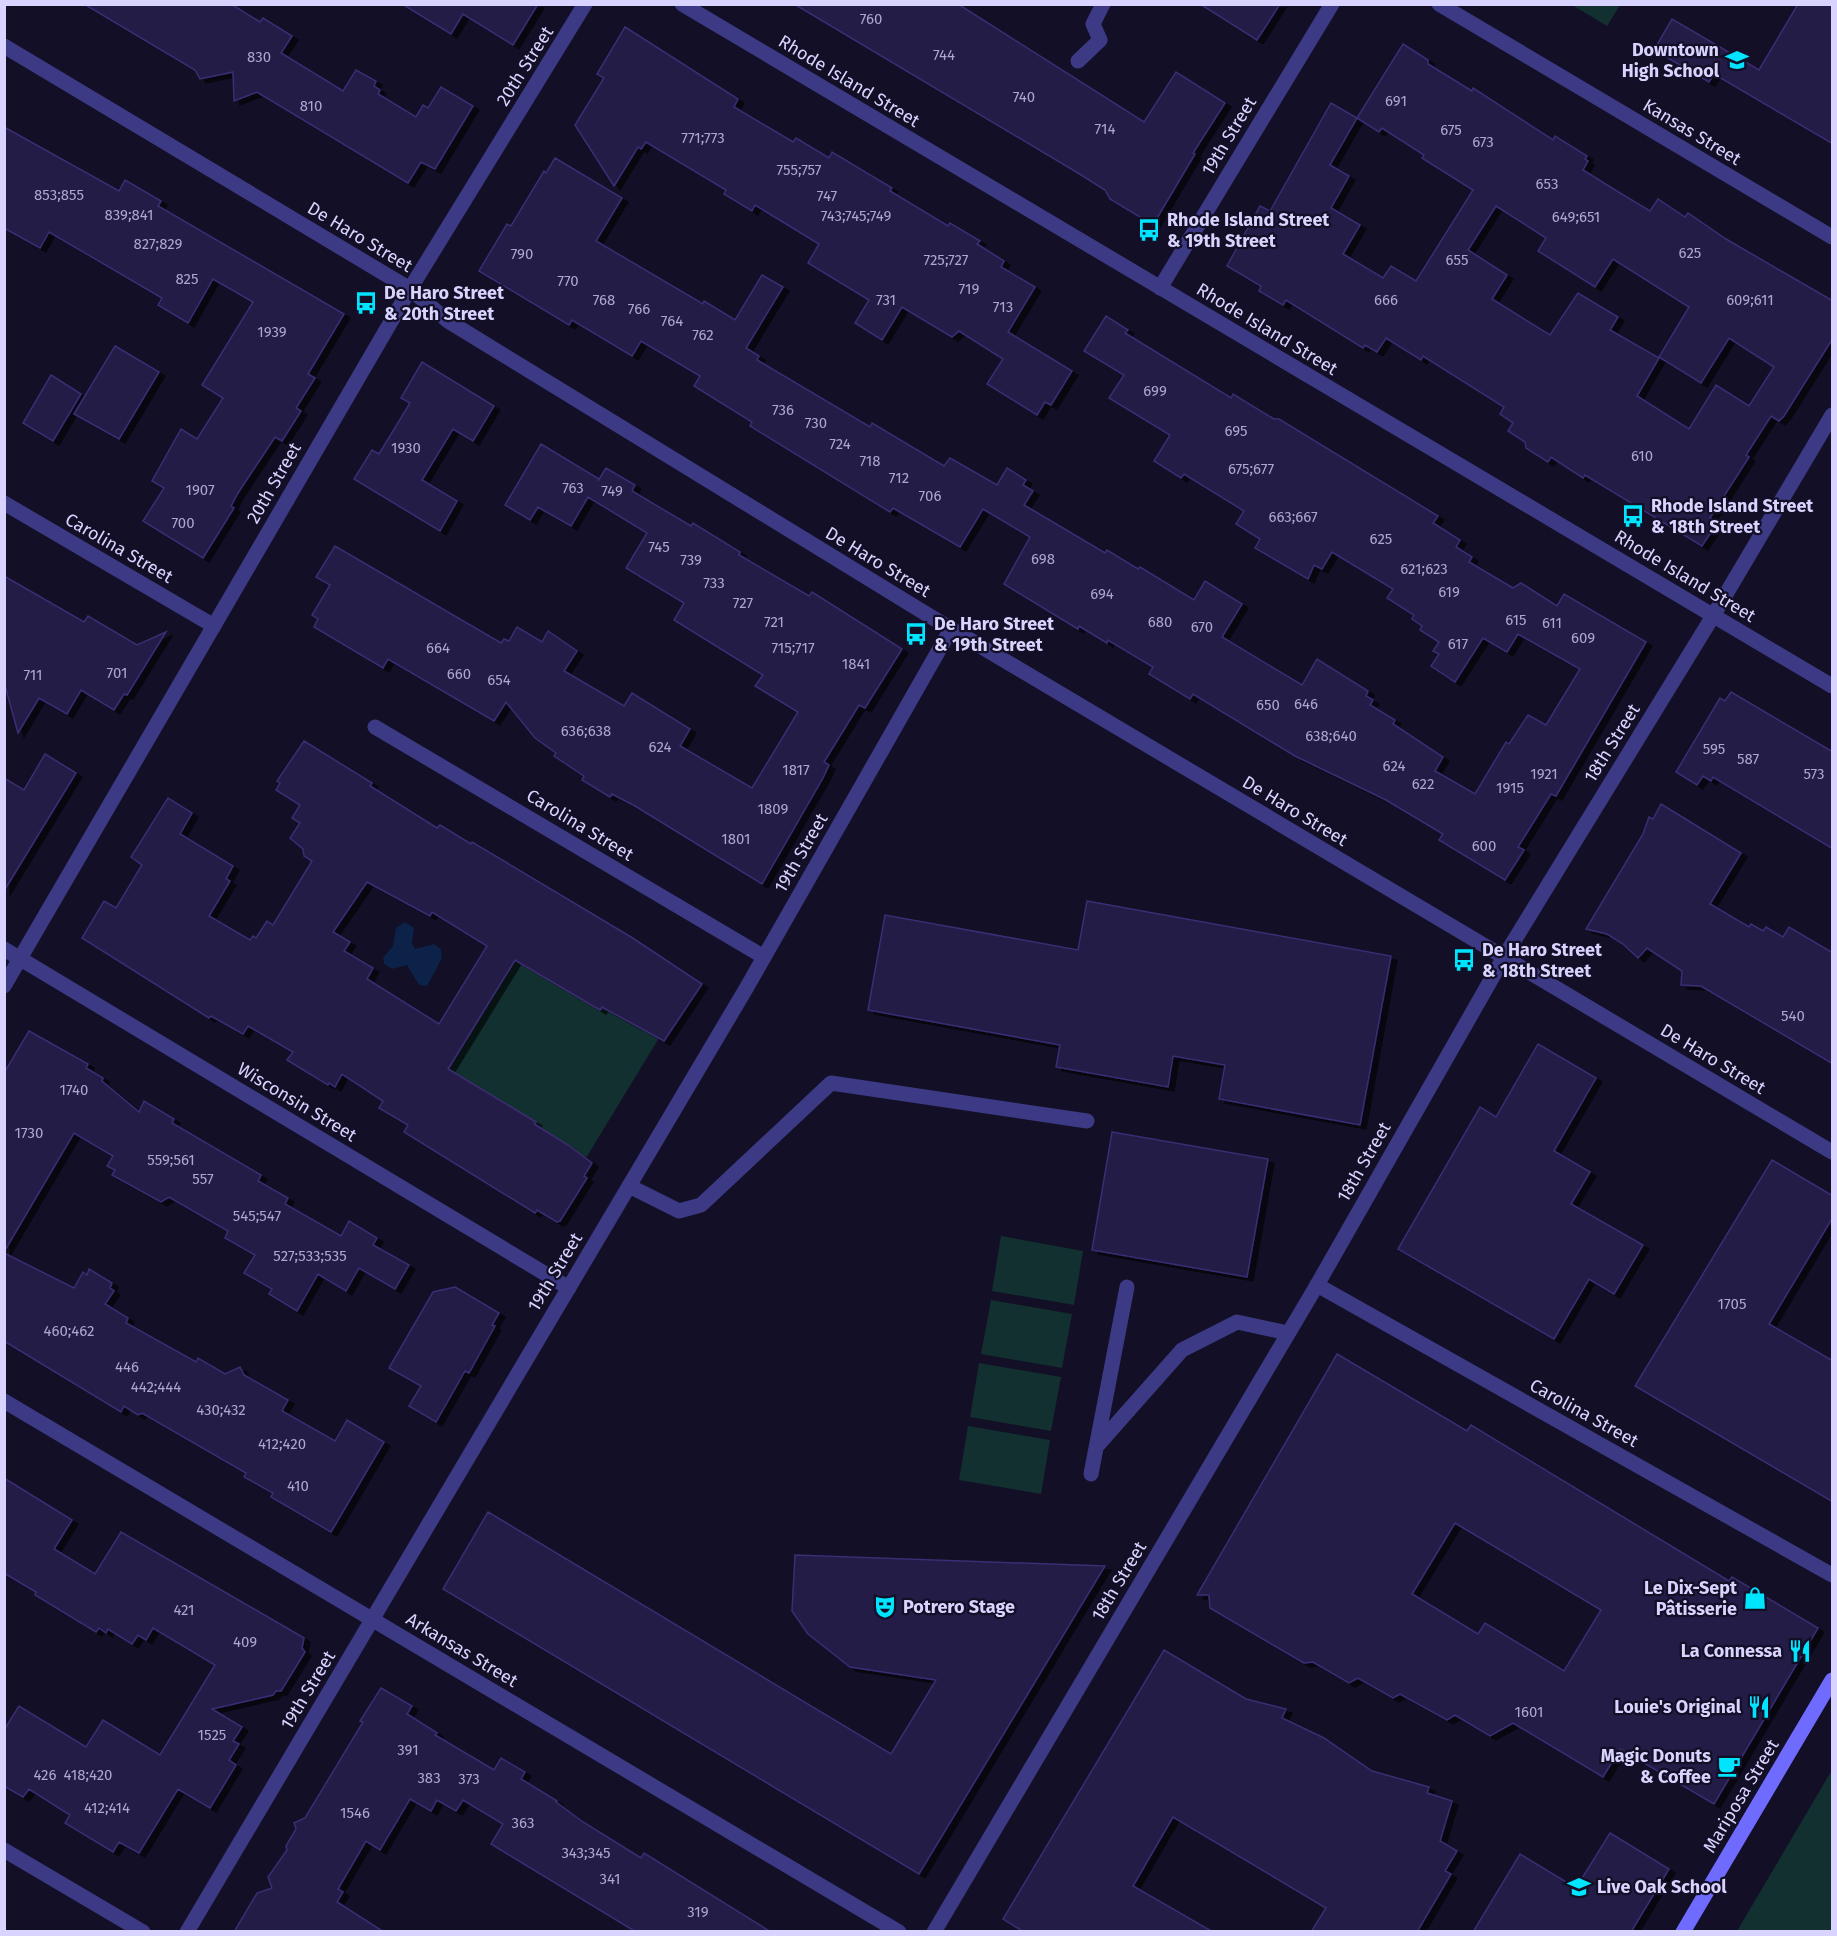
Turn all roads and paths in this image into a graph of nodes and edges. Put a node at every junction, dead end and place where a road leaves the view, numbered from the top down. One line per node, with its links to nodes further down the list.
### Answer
1 (585, 4): 10 (street, 20th Street)
2 (682, 4): 9 (street, Rhode Island Street)
3 (1103, 4): 7 (street)
4 (1332, 4): 9 (street, 19th Street)
5 (1439, 4): 8 (street, Kansas Street)
6 (4, 46): 10 (street, De Haro Street)
7 (1078, 61)
8 (1833, 237)
9 (1160, 288): 13 (street, Rhode Island Street)
10 (410, 289): 14 (street, 20th Street); 15 (street, De Haro Street)
11 (1833, 415): 13 (street, 18th Street)
12 (4, 503): 14 (street, Carolina Street)
13 (1713, 616): 16 (street, Rhode Island Street); 20 (street, 18th Street)
14 (214, 626): 21 (street, 20th Street)
15 (951, 629): 19 (street, 19th Street); 20 (street, De Haro Street)
16 (1833, 686)
17 (375, 727): 19 (street, Carolina Street)
18 (4, 949): 21 (street, Wisconsin Street)
19 (765, 957): 25 (street, 19th Street)
20 (1504, 957): 24 (street, De Haro Street); 26 (street, 18th Street)
21 (20, 959): 22 (street, 20th Street); 28 (street, Wisconsin Street)
22 (4, 986)
23 (1087, 1121): 25 (street)
24 (1833, 1152)
25 (629, 1186): 28 (street, 19th Street)
26 (1317, 1285): 29 (street, 18th Street); 33 (street, Carolina Street)
27 (1127, 1287): 31 (street)
28 (569, 1288): 34 (street, 19th Street)
29 (1288, 1334): 31 (street); 40 (street, 18th Street)
30 (4, 1401): 34 (street, Arkansas Street)
31 (1097, 1446): 32 (street)
32 (1091, 1474)
33 (1833, 1575)
34 (372, 1619): 38 (street, 19th Street); 39 (street, Arkansas Street)
35 (1833, 1680): 41 (street, Mariposa Street)
36 (4, 1850): 37 (street)
37 (143, 1932)
38 (188, 1932)
39 (899, 1932)
40 (934, 1932)
41 (1683, 1932)

